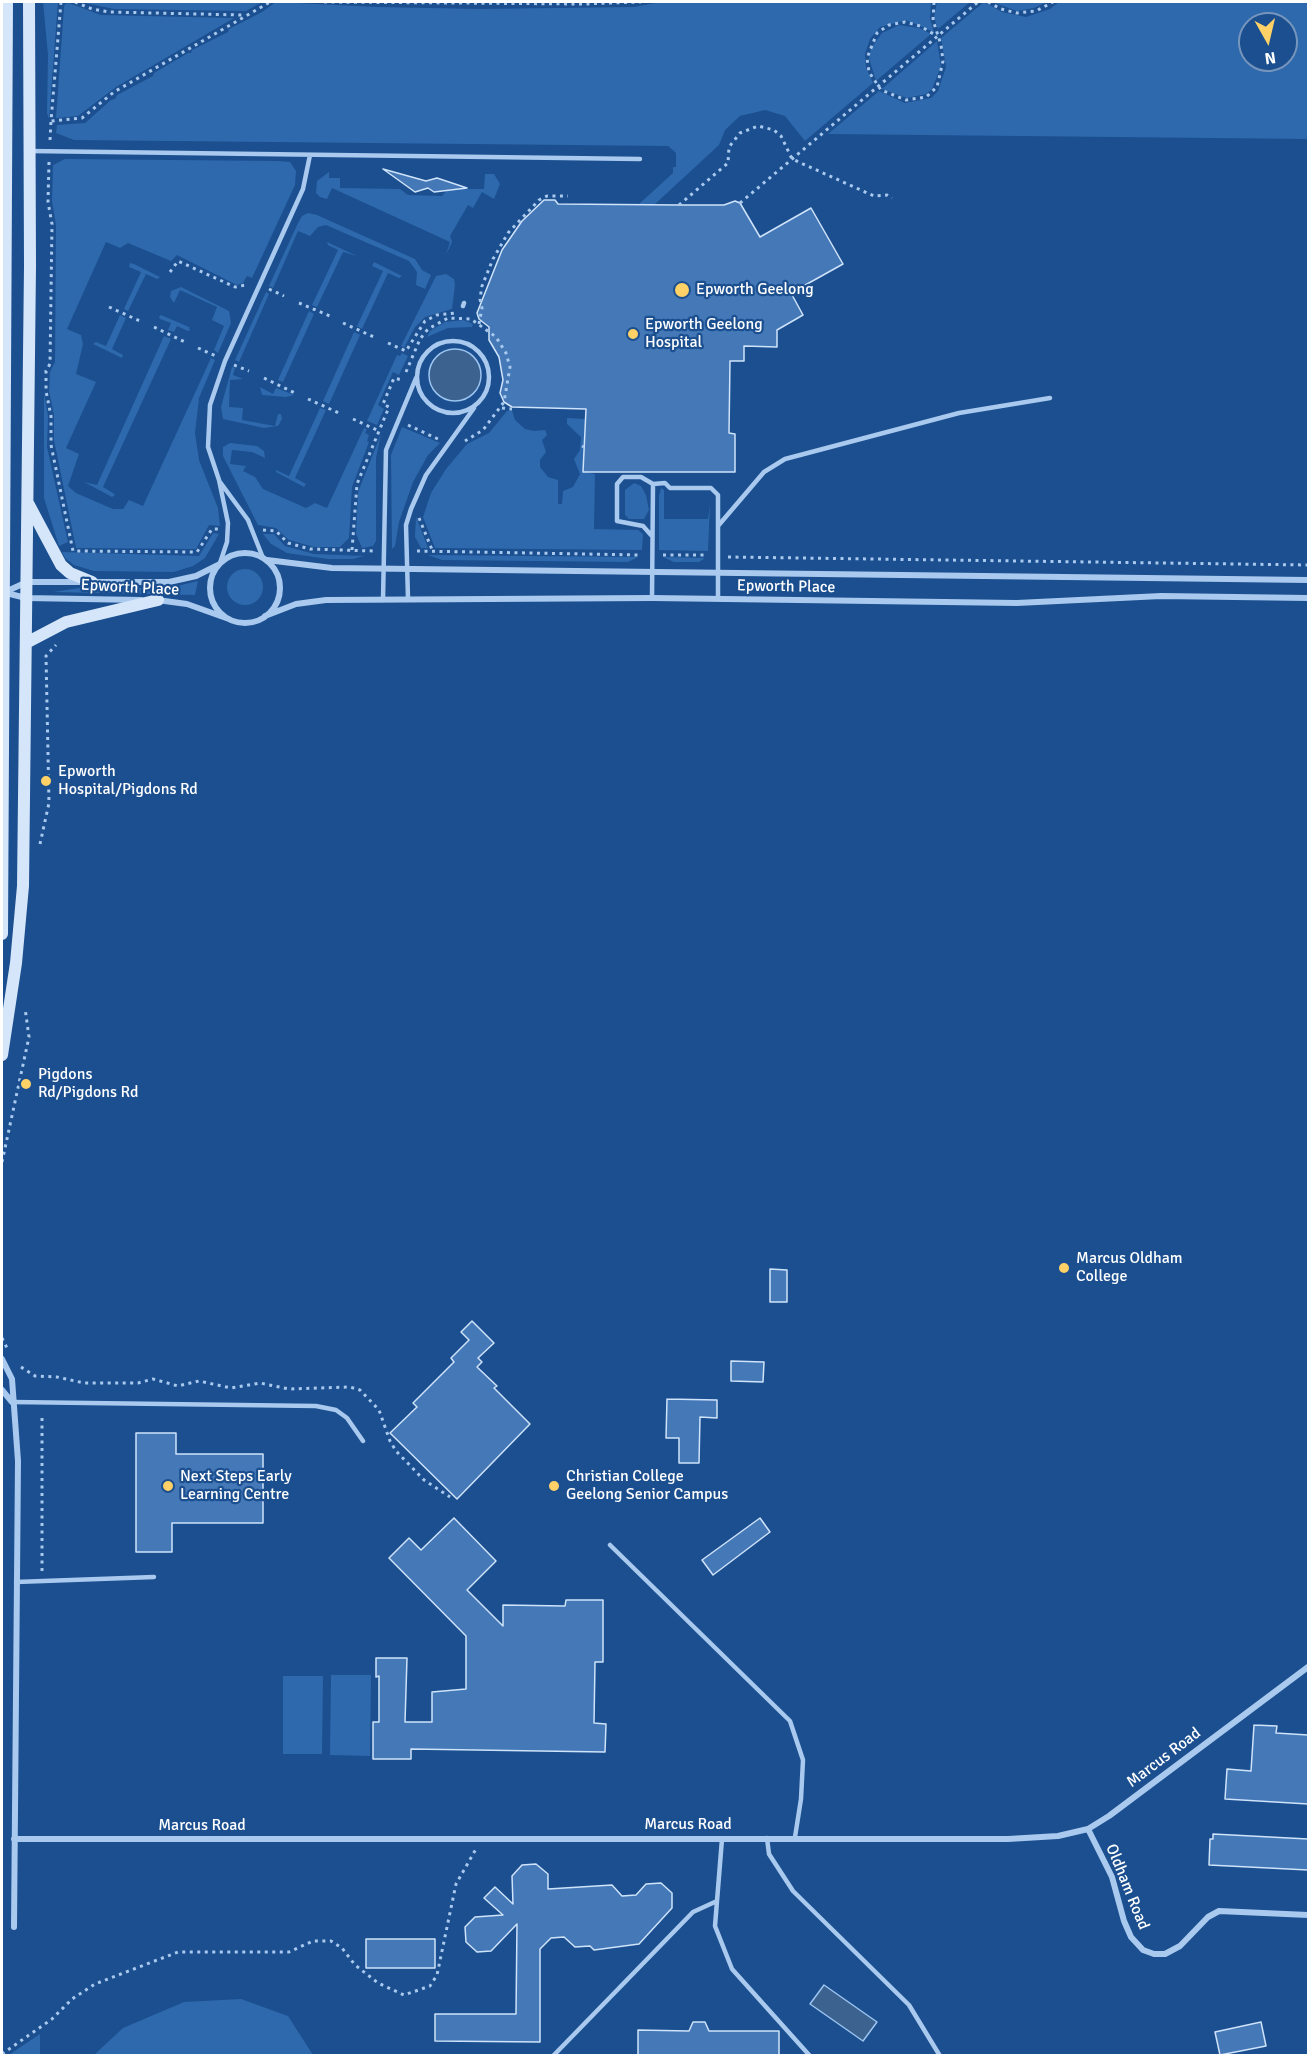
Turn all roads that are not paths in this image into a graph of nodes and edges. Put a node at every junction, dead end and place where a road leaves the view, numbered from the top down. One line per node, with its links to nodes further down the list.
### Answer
1 (7, 2): 23 (street)
2 (29, 2): 3 (street)
3 (30, 151): 4 (lane); 11 (street)
4 (310, 155): 5 (lane); 9 (lane)
5 (640, 159)
6 (416, 378): 8 (lane); 8 (lane); 16 (lane)
7 (1050, 398): 12 (lane)
8 (478, 404): 17 (lane)
9 (219, 480): 14 (lane); 15 (lane)
10 (653, 484): 12 (lane); 13 (lane); 13 (lane)
11 (27, 502): 21 (street); 22 (street)
12 (718, 526): 19 (lane)
13 (651, 535): 18 (lane)
14 (265, 559): 15 (street); 16 (street, Epworth Place); 31 (street)
15 (219, 564): 22 (street, Epworth Place); 32 (street)
16 (383, 568): 17 (street, Epworth Place); 30 (lane)
17 (407, 568): 18 (street, Epworth Place); 27 (lane)
18 (651, 571): 19 (street, Epworth Place); 25 (lane)
19 (718, 572): 20 (street, Epworth Place); 28 (lane)
20 (1308, 580)
21 (27, 582): 22 (street, Epworth Place); 23 (street); 24 (street)
22 (92, 582)
23 (3, 592): 24 (street, Epworth Place); 34 (street)
24 (26, 598): 29 (street, Epworth Place); 33 (street)
25 (652, 598): 27 (street, Epworth Place); 28 (street, Epworth Place)
26 (1308, 598): 28 (street, Epworth Place)
27 (408, 599): 30 (street, Epworth Place)
28 (718, 599)
29 (158, 600): 32 (street, Epworth Place); 33 (street)
30 (383, 600): 31 (street, Epworth Place)
31 (265, 616): 32 (street)
32 (229, 619)
33 (26, 644): 36 (street)
34 (2, 908): 35 (street)
35 (2, 934)
36 (2, 1055)
37 (2, 1359): 39 (street)
38 (2, 1390): 39 (street)
39 (12, 1402): 40 (lane); 43 (street)
40 (363, 1442)
41 (610, 1545): 46 (lane)
42 (154, 1577): 43 (lane)
43 (16, 1582): 48 (street)
44 (1308, 1667): 45 (street, Marcus Road)
45 (1088, 1829): 46 (street, Marcus Road); 51 (street, Oldham Road)
46 (795, 1837): 47 (street, Marcus Road)
47 (767, 1838): 49 (street, Marcus Road); 55 (lane)
48 (14, 1839): 49 (street, Marcus Road); 52 (street)
49 (722, 1839): 50 (lane)
50 (717, 1900): 53 (lane); 54 (lane)
51 (1308, 1915)
52 (14, 1927)
53 (554, 2055)
54 (810, 2055)
55 (940, 2055)

